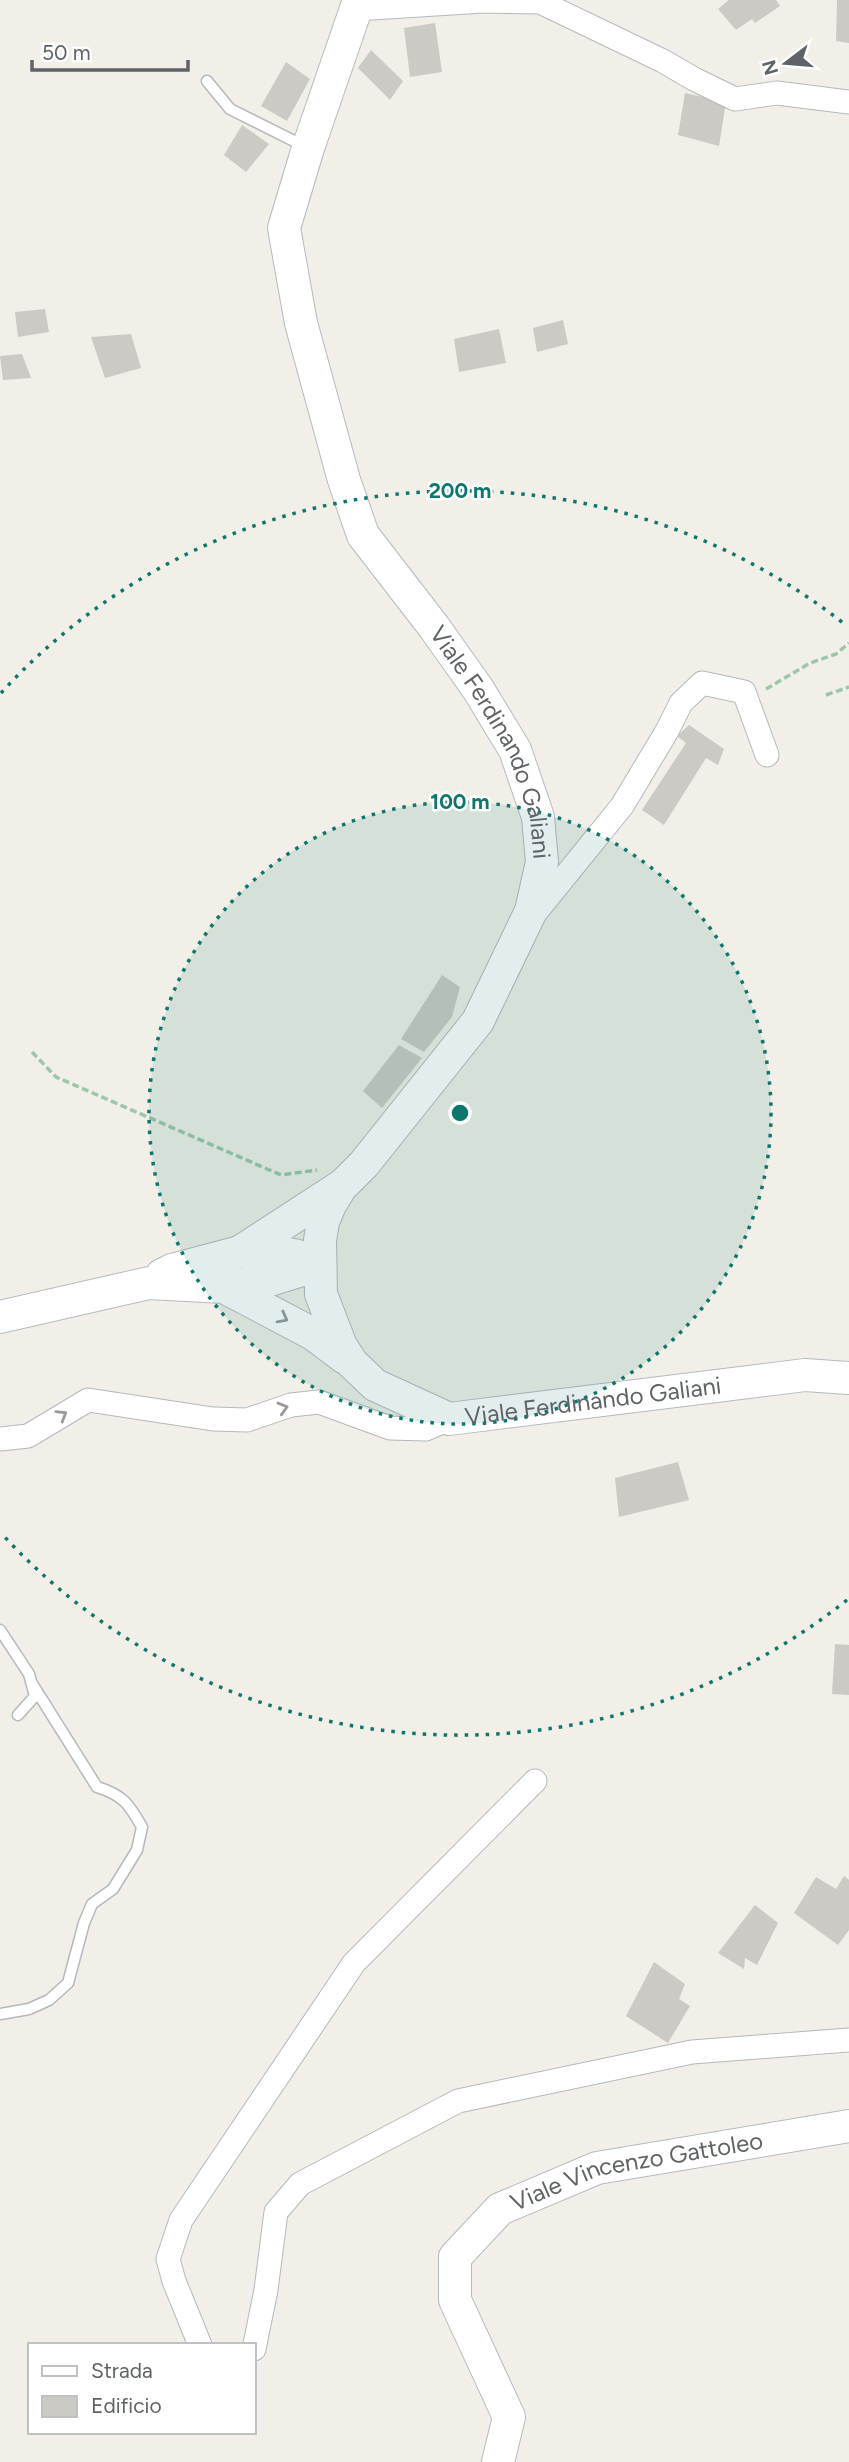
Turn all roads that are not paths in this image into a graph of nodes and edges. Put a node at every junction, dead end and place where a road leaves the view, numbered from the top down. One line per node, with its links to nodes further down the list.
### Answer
1 (358, 4): 3 (street); 4 (main road, Viale Ferdinando Galiani)
2 (207, 81): 4 (lane)
3 (849, 102)
4 (308, 148): 6 (main road, Viale Ferdinando Galiani)
5 (767, 755): 6 (street)
6 (523, 927): 7 (main road, Viale Ferdinando Galiani)
7 (330, 1178): 8 (main road); 9 (main road, Viale Ferdinando Galiani)
8 (240, 1252): 9 (main road); 10 (main road)
9 (318, 1265): 11 (main road); 13 (main road, Viale Ferdinando Galiani)
10 (149, 1283): 11 (main road); 12 (main road)
11 (223, 1287): 13 (main road, one-way to 13)
12 (0, 1317)
13 (352, 1363): 15 (main road, Viale Ferdinando Galiani)
14 (849, 1378): 15 (main road, Viale Ferdinando Galiani)
15 (449, 1419): 16 (street, one-way to 15)
16 (0, 1439)
17 (0, 1630): 18 (lane)
18 (31, 1682): 19 (lane); 21 (lane)
19 (18, 1715)
20 (535, 1781): 24 (street)
21 (0, 2014)
22 (849, 2040): 25 (street)
23 (849, 2126): 26 (main road, Viale Vincenzo Gattoleo)
24 (199, 2343)
25 (255, 2343)
26 (498, 2462)

